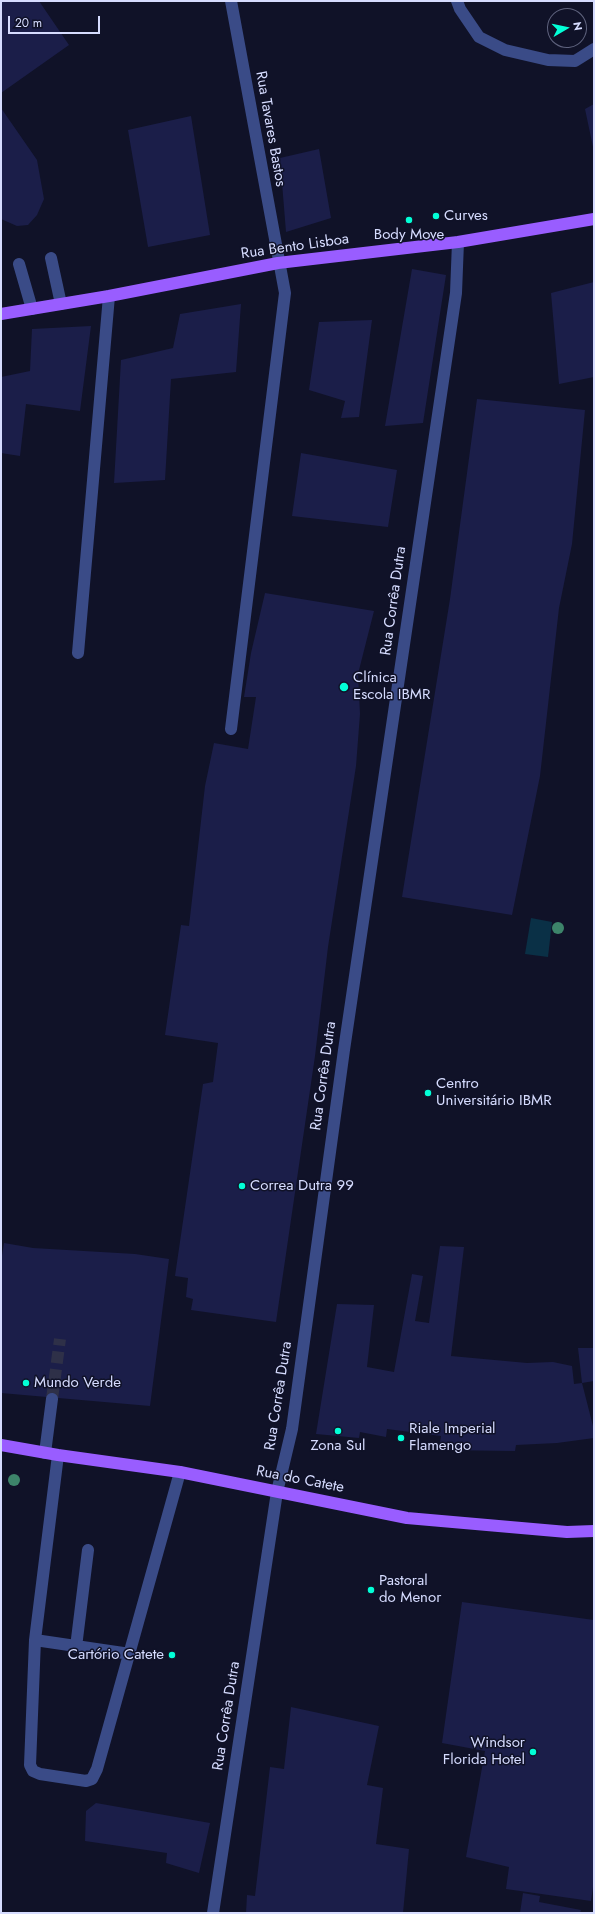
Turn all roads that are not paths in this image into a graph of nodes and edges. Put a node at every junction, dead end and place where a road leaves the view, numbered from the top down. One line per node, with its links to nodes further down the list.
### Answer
1 (231, 1): 7 (street, Rua Tavares Bastos)
2 (457, 1): 3 (street)
3 (594, 49)
4 (594, 219): 5 (main road, Rua Bento Lisboa)
5 (458, 242): 7 (main road, Rua Bento Lisboa); 20 (street, Rua Corrêa Dutra)
6 (50, 258): 10 (street)
7 (278, 263): 9 (main road, Rua Bento Lisboa); 14 (street, Rua Tavares Bastos)
8 (19, 264): 11 (street)
9 (109, 296): 10 (main road, Rua Bento Lisboa); 13 (street)
10 (61, 304): 11 (main road, Rua Bento Lisboa)
11 (32, 309): 12 (main road, Rua Bento Lisboa)
12 (1, 314)
13 (78, 653)
14 (231, 729)
15 (52, 1399): 17 (street)
16 (1, 1445): 17 (main road, Rua do Catete)
17 (45, 1453): 18 (main road, Rua do Catete)
18 (58, 1455): 19 (main road, Rua do Catete); 23 (street)
19 (180, 1472): 20 (main road, Rua do Catete); 25 (street)
20 (278, 1492): 21 (main road, Rua do Catete); 26 (street, Rua Corrêa Dutra)
21 (594, 1531)
22 (88, 1550): 24 (street)
23 (35, 1640): 24 (street); 25 (street)
24 (76, 1647): 25 (street)
25 (130, 1654)
26 (213, 1913)

